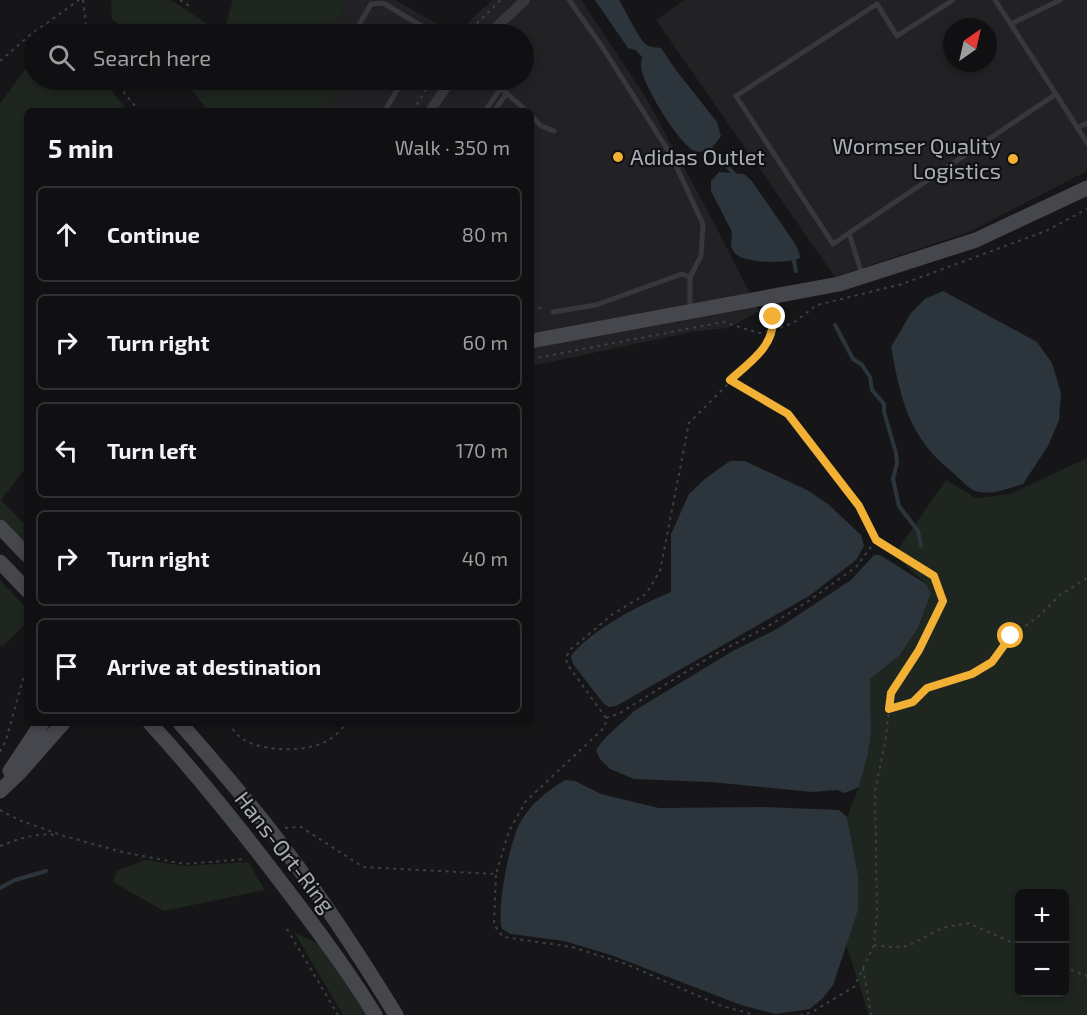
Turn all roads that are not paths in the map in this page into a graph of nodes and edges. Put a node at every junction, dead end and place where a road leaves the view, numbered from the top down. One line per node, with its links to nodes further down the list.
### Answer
1 (525, 0): 8 (street)
2 (569, 0): 28 (lane)
3 (953, 0): 27 (lane)
4 (995, 0): 9 (lane)
5 (1060, 0): 9 (lane)
6 (359, 24): 7 (lane)
7 (416, 24)
8 (500, 24)
9 (1011, 24): 15 (lane)
10 (397, 90): 16 (lane)
11 (444, 90): 17 (street)
12 (500, 90): 18 (lane)
13 (503, 90): 14 (lane)
14 (507, 93): 19 (lane); 20 (lane)
15 (1056, 94): 23 (lane); 27 (lane)
16 (387, 108)
17 (432, 108)
18 (487, 108)
19 (496, 108)
20 (524, 108)
21 (534, 118): 24 (lane)
22 (1087, 123): 23 (lane)
23 (1077, 128): 25 (lane)
24 (554, 131)
25 (1087, 143)
26 (1087, 188): 29 (main road)
27 (849, 233): 29 (lane)
28 (690, 277): 30 (lane); 31 (lane)
29 (863, 277): 31 (main road)
30 (553, 312)
31 (690, 312): 32 (main road)
32 (534, 340)
33 (0, 527): 34 (main road)
34 (24, 552)
35 (0, 561): 36 (main road)
36 (24, 587)
37 (40, 726): 41 (main road)
38 (60, 726): 41 (main road)
39 (153, 726): 42 (main road, Hans-Ort-Ring)
40 (183, 726): 43 (main road, Hans-Ort-Ring)
41 (0, 789)
42 (375, 1015)
43 (396, 1015)

